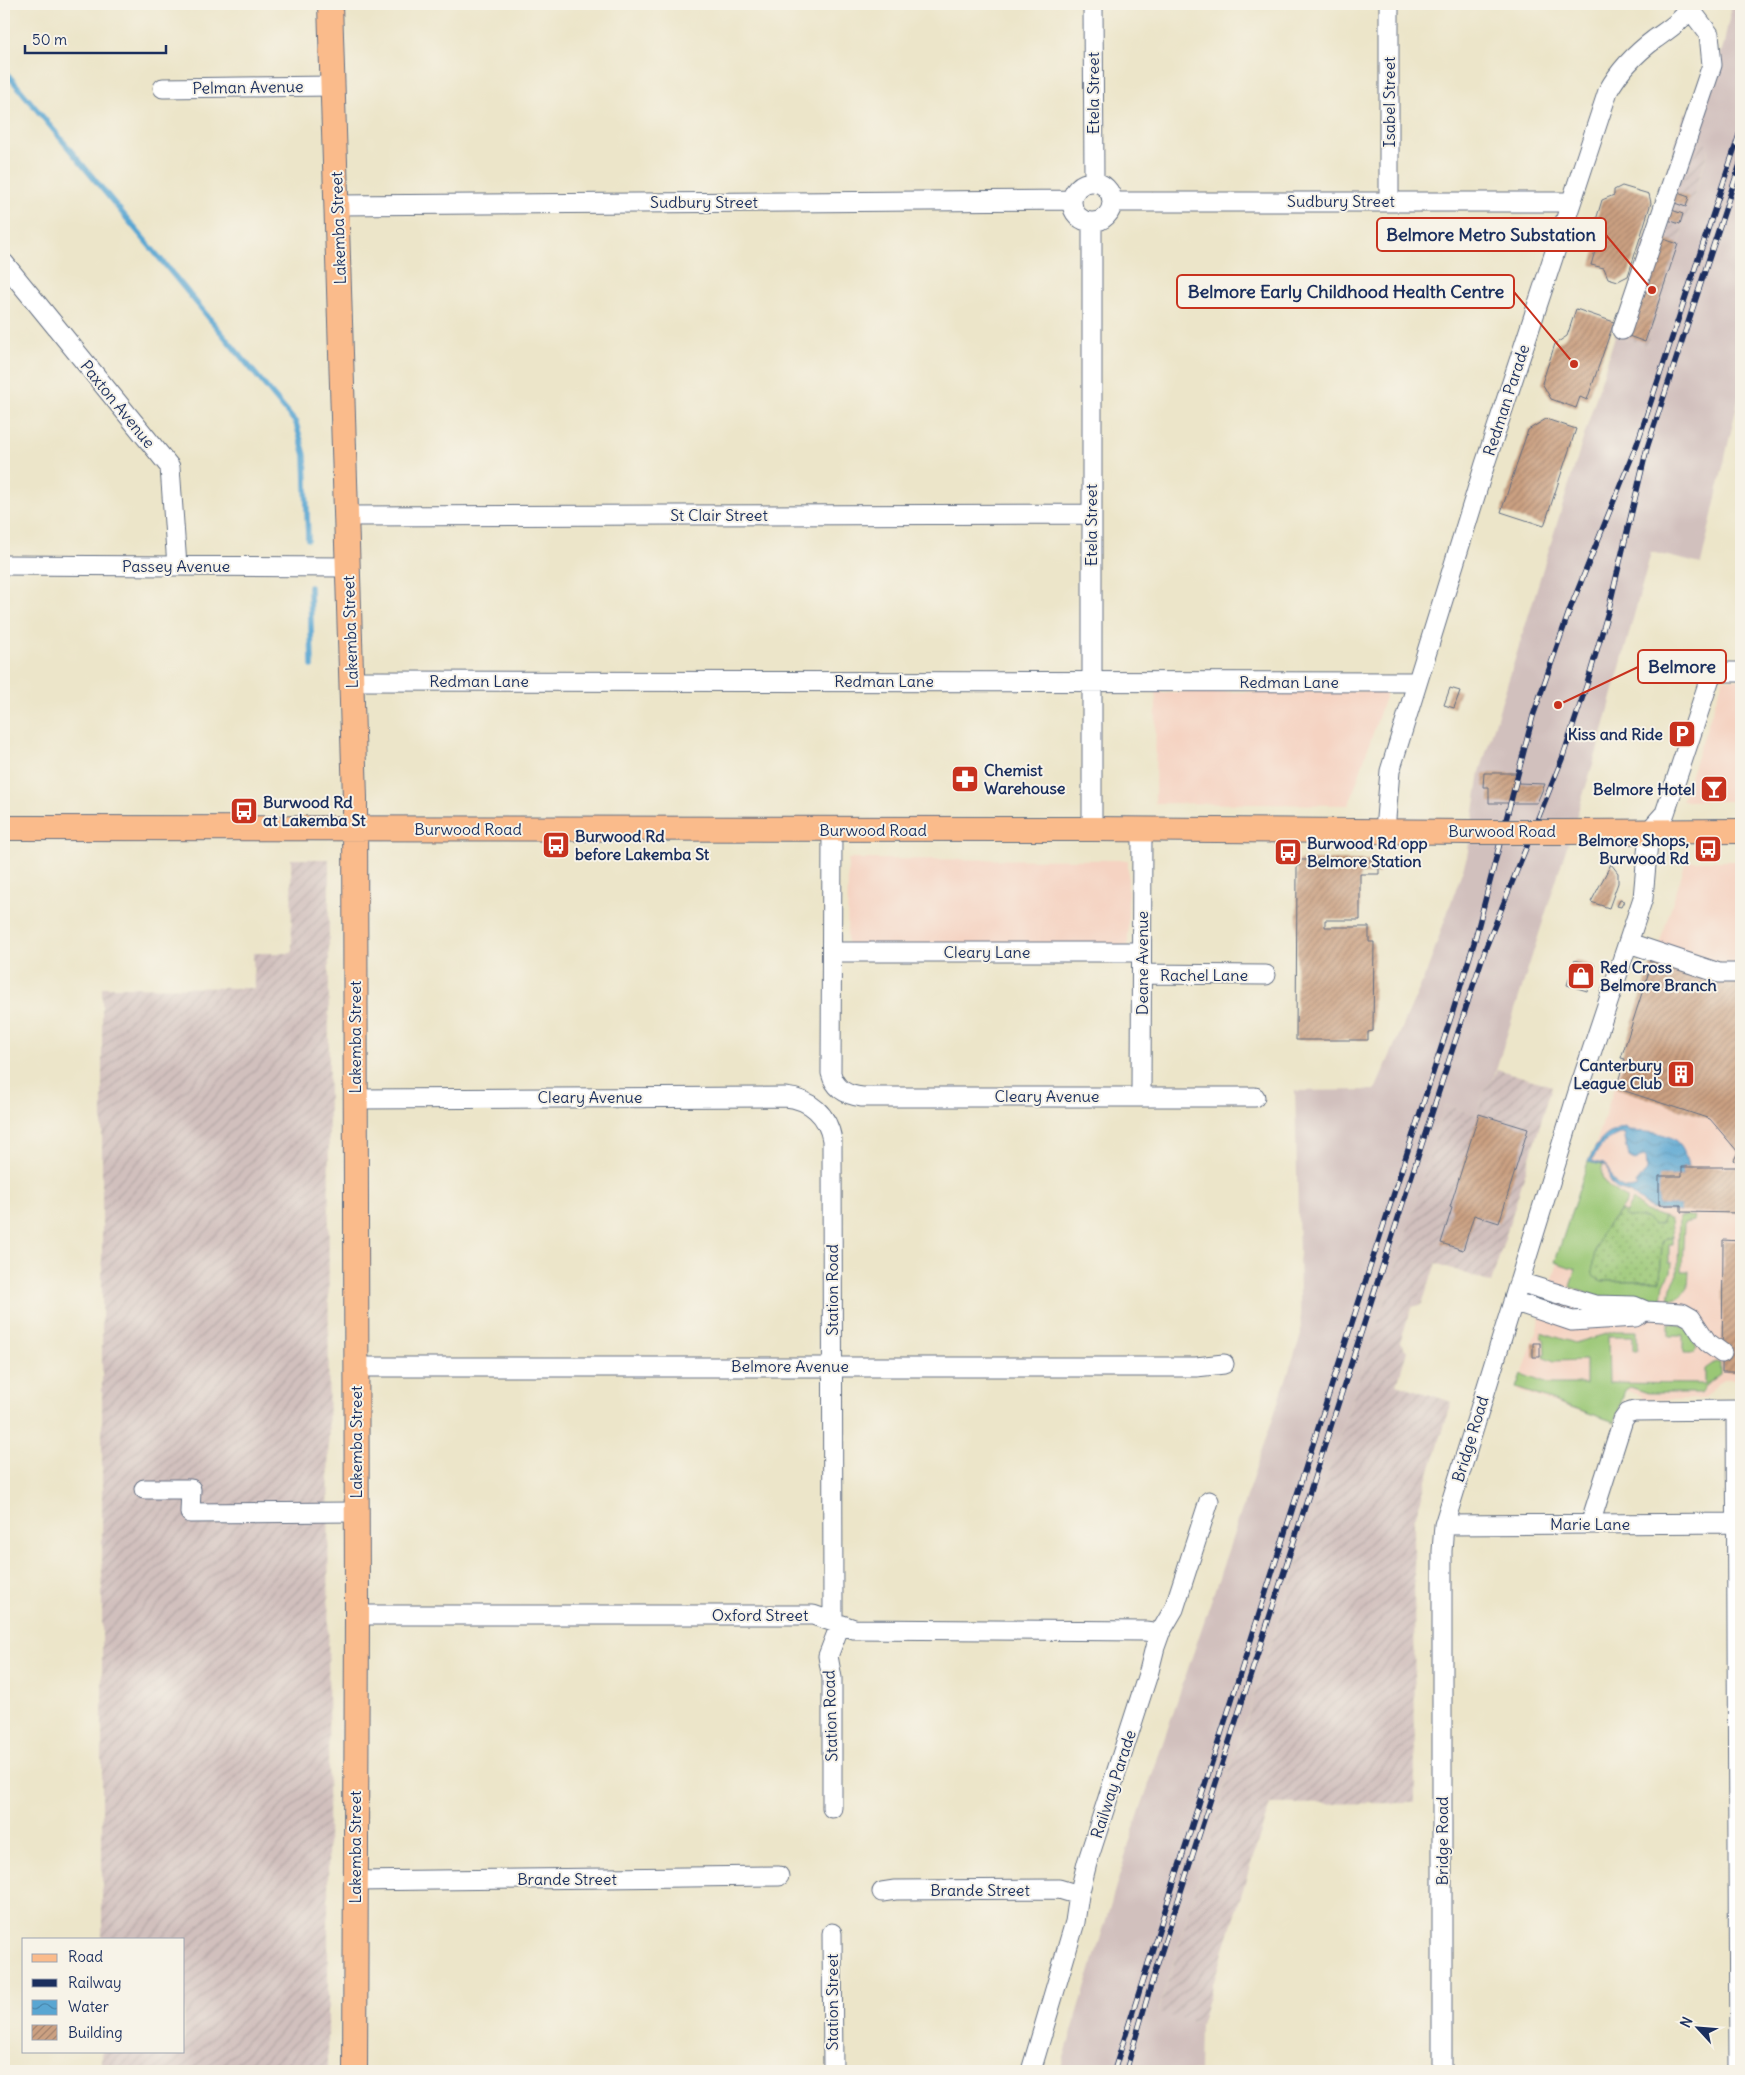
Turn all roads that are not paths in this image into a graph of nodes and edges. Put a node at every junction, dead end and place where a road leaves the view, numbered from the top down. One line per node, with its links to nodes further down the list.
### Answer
1 (330, 4): 5 (main road, Lakemba Street)
2 (1093, 4): 7 (street, Etela Street)
3 (1389, 4): 9 (street, Isabel Street)
4 (1691, 6): 11 (street, Redman Parade); 15 (street)
5 (333, 86): 6 (street, Pelman Avenue); 12 (main road, Lakemba Street)
6 (162, 88)
7 (1094, 181): 8 (street); 10 (street)
8 (1072, 200): 12 (street, Sudbury Street); 13 (street)
9 (1389, 201): 10 (street, Sudbury Street); 11 (street, Sudbury Street)
10 (1112, 202): 13 (street)
11 (1571, 202): 24 (street, Redman Parade)
12 (337, 204): 17 (main road, Lakemba Street)
13 (1092, 222): 16 (street, Etela Street)
14 (4, 263): 19 (street, Paxton Avenue)
15 (1622, 330)
16 (1092, 514): 17 (street, St Clair Street); 23 (street, Etela Street)
17 (346, 516): 20 (main road, Lakemba Street)
18 (4, 565): 19 (street, Passey Avenue)
19 (177, 566): 20 (street, Passey Avenue)
20 (348, 567): 22 (main road, Lakemba Street)
21 (1741, 672): 31 (street)
22 (351, 681): 23 (street, Redman Lane); 26 (main road, Lakemba Street)
23 (1091, 681): 24 (street, Redman Lane); 27 (street, Etela Street)
24 (1417, 682): 30 (street, Redman Parade)
25 (4, 828): 26 (main road, Burwood Road)
26 (354, 829): 28 (main road, Burwood Road); 41 (main road, Lakemba Street)
27 (1092, 829): 28 (main road, Burwood Road); 29 (main road, Burwood Road)
28 (832, 830): 34 (street)
29 (1142, 830): 30 (main road, Burwood Road); 35 (street, Deane Avenue)
30 (1385, 830): 31 (main road, Burwood Road, bridge)
31 (1649, 831): 32 (main road, Burwood Road); 33 (street, Bridge Road)
32 (1741, 831)
33 (1629, 943): 36 (street); 43 (street, Bridge Road)
34 (832, 952): 35 (street, Cleary Lane); 39 (street, Cleary Avenue)
35 (1141, 952): 37 (street, Deane Avenue)
36 (1741, 973)
37 (1142, 974): 38 (street, Rachel Lane); 39 (street, Deane Avenue)
38 (1266, 975)
39 (1141, 1096): 40 (street, Cleary Avenue)
40 (1255, 1097)
41 (356, 1099): 42 (street, Cleary Avenue); 49 (main road, Lakemba Street)
42 (820, 1112): 48 (street, Station Road)
43 (1519, 1282): 44 (street, Bridge Road); 45 (street)
44 (1513, 1301): 45 (street); 54 (street, Bridge Road)
45 (1646, 1311): 46 (street)
46 (1722, 1353)
47 (1224, 1364): 48 (street, Belmore Avenue)
48 (832, 1366): 49 (street, Belmore Avenue); 57 (street, Station Road)
49 (355, 1367): 52 (main road, Lakemba Street)
50 (144, 1490): 52 (street)
51 (1209, 1501): 58 (street, Railway Parade)
52 (356, 1512): 56 (main road, Lakemba Street)
53 (1590, 1524): 54 (street, Marie Lane); 55 (street, Marie Lane); 55 (street)
54 (1444, 1525): 68 (street, Bridge Road)
55 (1738, 1531): 69 (street)
56 (357, 1615): 57 (street, Oxford Street); 61 (main road, Lakemba Street)
57 (836, 1623): 58 (street, Oxford Street); 59 (street, Station Road)
58 (1160, 1633): 63 (street, Railway Parade)
59 (832, 1808)
60 (779, 1876): 61 (street, Brande Street)
61 (355, 1881): 65 (main road, Lakemba Street)
62 (882, 1892): 63 (street, Brande Street)
63 (1078, 1895): 67 (street, Railway Parade)
64 (832, 1933): 66 (street, Station Street)
65 (355, 2071)
66 (833, 2071)
67 (1031, 2071)
68 (1442, 2071)
69 (1739, 2071)

